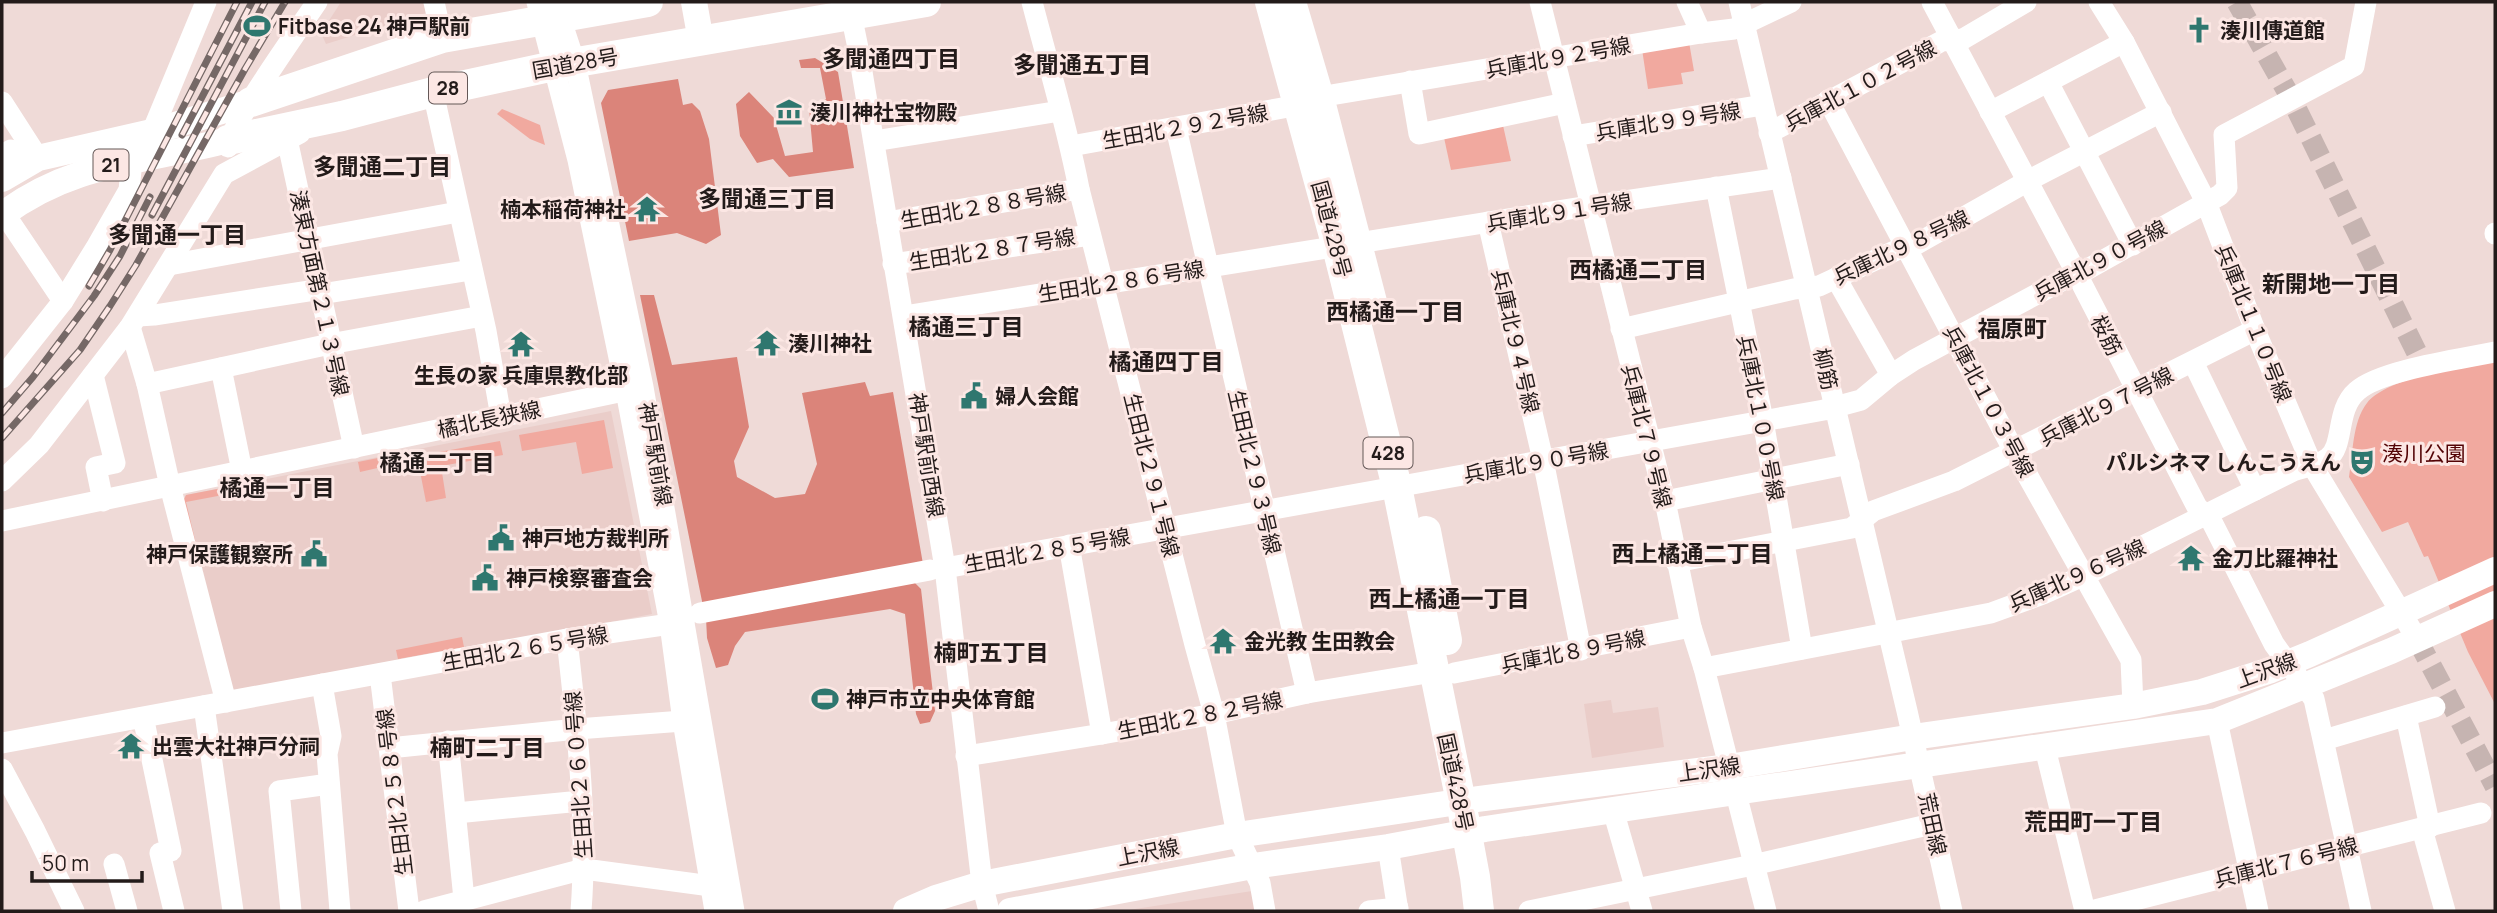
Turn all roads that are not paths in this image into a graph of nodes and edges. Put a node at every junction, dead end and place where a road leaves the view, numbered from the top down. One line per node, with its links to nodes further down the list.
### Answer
1 (206, 2): 42 (street)
2 (317, 2): 34 (street)
3 (434, 2): 22 (street)
4 (648, 2): 19 (highway, 28)
5 (694, 2): 24 (main road)
6 (926, 2): 18 (highway, 国道28号 / 28)
7 (1032, 2): 37 (street, 生田北２９１号線)
8 (1270, 2): 32 (highway, 国道428号 / 428)
9 (1291, 2): 32 (highway, 国道428号 / 428)
10 (1539, 2): 26 (street, 兵庫北７９号線)
11 (1687, 2): 21 (street)
12 (1739, 2): 20 (street, 柳筋)
13 (1791, 2): 20 (street, 兵庫北９２号線)
14 (1932, 2): 23 (street, 桜筋)
15 (2026, 2): 23 (street, 兵庫北１０２号線)
16 (2099, 2): 25 (street, 兵庫北１１０号線)
17 (2366, 2): 59 (street, 兵庫北９０号線)
18 (850, 8): 24 (highway, 国道28号 / 28); 47 (street, 神戸駅前西線)
19 (548, 10): 22 (highway, 28); 27 (street, 神戸駅前線)
20 (1744, 25): 21 (street, 兵庫北９２号線); 36 (street, 柳筋)
21 (1701, 33): 26 (street, 兵庫北９２号線)
22 (442, 38): 34 (highway, 28)
23 (1952, 40): 31 (street, 兵庫北１０２号線); 38 (street, 桜筋)
24 (701, 41): 27 (highway, 国道28号 / 28)
25 (2124, 42): 29 (street); 39 (street, 兵庫北１１０号線)
26 (1553, 57): 28 (street, 兵庫北９２号線); 35 (street, 兵庫北７９号線)
27 (565, 65): 30 (highway, 国道28号 / 28); 95 (street, 神戸駅前線)
28 (1410, 81): 32 (street, 兵庫北９２号線); 35 (street)
29 (2048, 82): 38 (street); 49 (street)
30 (433, 92): 40 (highway, 国道28号 / 28); 61 (street)
31 (1828, 100): 43 (street, 兵庫北１０２号線); 69 (street, 兵庫北１０３号線)
32 (1309, 101): 41 (street, 生田北２９２号線); 67 (highway, 国道428号 / 428)
33 (2, 102): 51 (street)
34 (251, 102): 42 (main road, 21); 45 (street)
35 (1565, 103): 44 (street, 兵庫北７９号線)
36 (1763, 105): 43 (street, 柳筋); 44 (street, 兵庫北９９号線)
37 (1060, 111): 47 (street); 48 (street, 生田北２９１号線)
38 (1990, 112): 56 (street, 桜筋)
39 (2161, 113): 49 (street, 兵庫北９８号線); 59 (street, 兵庫北１１０号線)
40 (342, 116): 45 (highway, 国道28号 / 28); 46 (street)
41 (1176, 128): 48 (street, 生田北２９２号線); 72 (street, 生田北２９３号線)
42 (152, 132): 51 (main road, 21)
43 (1769, 133): 54 (street, 柳筋)
44 (1573, 136): 60 (street, 兵庫北７９号線)
45 (228, 139): 52 (main road, 21); 53 (street)
46 (287, 139): 53 (street); 66 (street, 湊東方面第２１３号線)
47 (874, 141): 63 (street, 神戸駅前西線)
48 (1071, 146): 58 (street, 生田北２９１号線)
49 (2084, 152): 56 (street, 兵庫北９８号線); 68 (street)
50 (2, 155): 51 (street)
51 (38, 158): 55 (main road, 21)
52 (132, 161): 62 (main road, 21); 79 (street)
53 (228, 170): 71 (street)
54 (1781, 178): 57 (street, 兵庫北９１号線); 77 (street, 柳筋)
55 (2, 179)
56 (2027, 183): 69 (street, 兵庫北９８号線); 74 (street, 桜筋)
57 (1716, 187): 60 (street, 兵庫北９１号線); 80 (street, 兵庫北１００号線)
58 (1079, 189): 63 (street, 生田北２８８号線); 65 (street, 生田北２９１号線)
59 (2206, 202): 68 (street, 兵庫北９０号線); 85 (street, 兵庫北１１０号線)
60 (1590, 206): 64 (street, 兵庫北９１号線); 84 (street, 兵庫北７９号線)
61 (458, 212): 66 (street); 73 (street)
62 (3, 214): 79 (street)
63 (887, 222): 70 (street, 神戸駅前西線)
64 (1488, 222): 67 (street, 兵庫北９１号線); 103 (street, 兵庫北９４号線)
65 (1090, 235): 70 (street, 生田北２８７号線); 76 (street, 生田北２９１号線)
66 (309, 239): 71 (street); 78 (street, 湊東方面第２１３号線)
67 (1348, 245): 72 (street, 生田北２８６号線); 109 (highway, 国道428号 / 428)
68 (2133, 245): 74 (street, 兵庫北９０号線)
69 (1907, 247): 75 (street, 兵庫北９８号線); 86 (street, 兵庫北１０３号線)
70 (893, 264): 82 (street, 神戸駅前西線)
71 (169, 265): 83 (street)
72 (1206, 267): 76 (street, 生田北２８６号線); 114 (street, 生田北２９３号線)
73 (471, 270): 78 (street); 81 (street)
74 (2076, 274): 86 (street, 兵庫北９０号線); 96 (street, 桜筋)
75 (1836, 278): 77 (street, 兵庫北９８号線); 93 (street)
76 (1103, 285): 82 (street, 生田北２８６号線); 118 (street, 生田北２９１号線)
77 (1807, 288): 80 (street, 兵庫北９８号線); 97 (street, 柳筋)
78 (321, 291): 83 (street); 87 (street, 湊東方面第２１３号線)
79 (63, 301): 91 (street)
80 (1739, 303): 84 (street, 兵庫北９８号線); 99 (street, 兵庫北１００号線)
81 (482, 316): 87 (street); 98 (street)
82 (904, 316): 122 (street, 神戸駅前西線)
83 (134, 322): 92 (street); 94 (street)
84 (1621, 329): 100 (street, 兵庫北７９号線)
85 (2255, 330): 89 (street, 兵庫北９７号線); 105 (street, 兵庫北１１０号線)
86 (1955, 337): 93 (street, 兵庫北９０号線); 102 (street, 兵庫北１０３号線)
87 (330, 344): 90 (street); 101 (street, 湊東方面第２１３号線)
88 (2495, 352): 105 (street, 兵庫北９６号線)
89 (2193, 362): 96 (street, 兵庫北９７号線); 111 (street)
90 (221, 368): 94 (street); 106 (street)
91 (3, 373)
92 (93, 375): 108 (street); 112 (street)
93 (1891, 375): 97 (street, 兵庫北９０号線)
94 (147, 384): 110 (street)
95 (635, 389): 98 (street, 橘北長狭線); 127 (street, 神戸駅前線)
96 (2135, 389): 102 (street, 兵庫北９７号線); 115 (street, 桜筋)
97 (1834, 408): 99 (street, 兵庫北９０号線); 104 (street, 柳筋)
98 (500, 417): 101 (street, 橘北長狭線)
99 (1763, 420): 100 (street, 兵庫北９０号線); 107 (street, 兵庫北１００号線)
100 (1649, 442): 103 (street, 兵庫北９０号線); 113 (street, 兵庫北７９号線)
101 (354, 447): 106 (street, 橘北長狭線)
102 (2015, 453): 116 (street, 兵庫北９７号線); 124 (street, 兵庫北１０３号線)
103 (1543, 460): 109 (street, 兵庫北９０号線); 133 (street, 兵庫北９４号線)
104 (1849, 464): 107 (street); 116 (street, 柳筋)
105 (2312, 465): 111 (street, 兵庫北９６号線); 126 (street, 兵庫北１１０号線)
106 (242, 471): 110 (street, 橘北長狭線)
107 (1773, 480): 113 (street); 119 (street, 兵庫北１００号線)
108 (2, 481)
109 (1406, 485): 114 (street, 生田北２８５号線); 136 (highway, 国道428号 / 428)
110 (170, 486): 112 (street, 橘北長狭線); 141 (street)
111 (2255, 490): 115 (street, 兵庫北９６号線)
112 (103, 501): 117 (street, 橘北長狭線)
113 (1665, 501): 121 (street, 兵庫北７９号線)
114 (1264, 512): 118 (street, 生田北２８５号線); 140 (street, 生田北２９３号線)
115 (2204, 515): 124 (street, 兵庫北９６号線); 134 (street, 桜筋)
116 (1861, 518): 119 (street, 兵庫北９７号線); 129 (street, 柳筋)
117 (2, 521)
118 (1166, 528): 120 (street, 生田北２８５号線); 145 (street, 生田北２９１号線)
119 (1783, 541): 121 (street, 兵庫北９７号線); 132 (street, 兵庫北１００号線)
120 (1069, 545): 122 (street, 生田北２８５号線); 151 (street)
121 (1676, 562): 128 (street, 兵庫北７９号線)
122 (937, 569): 127 (street, 生田北２８５号線); 158 (street, 神戸駅前西線)
123 (2495, 570): 126 (main road, 上沢線)
124 (2083, 576): 129 (street, 兵庫北９６号線); 143 (street, 兵庫北１０３号線)
125 (2495, 604): 131 (main road, 上沢線)
126 (2401, 612): 131 (street, 兵庫北１１０号線); 134 (main road, 上沢線)
127 (685, 620): 130 (street, 生田北２６５号線); 148 (street, 神戸駅前線); 159 (street, 神戸駅前線)
128 (1691, 627): 133 (street, 兵庫北８９号線); 135 (street, 兵庫北７９号線)
129 (1888, 632): 132 (street, 兵庫北９６号線); 152 (street, 柳筋)
130 (567, 639): 137 (street, 生田北２６５号線); 150 (street, 生田北２６０号線)
131 (2417, 639): 139 (main road, 上沢線)
132 (1802, 649): 135 (street, 兵庫北９６号線)
133 (1581, 650): 136 (street, 兵庫北８９号線)
134 (2288, 663): 139 (street, 桜筋); 143 (main road, 上沢線)
135 (1704, 668): 162 (street, 兵庫北７９号線)
136 (1444, 672): 140 (street, 生田北２８２号線); 165 (highway, 国道428号 / 428)
137 (380, 674): 138 (street, 生田北２６５号線); 156 (street, 生田北２５８号線)
138 (322, 684): 141 (street, 生田北２６５号線); 163 (street)
139 (2305, 687): 149 (main road, 上沢線); 153 (street, 桜筋)
140 (1307, 693): 145 (street, 生田北２８２号線)
141 (226, 702): 142 (street, 生田北２６５号線)
142 (204, 706): 147 (street, 生田北２６５号線); 189 (street)
143 (2133, 706): 152 (main road, 上沢線)
144 (2435, 706): 146 (street)
145 (1214, 714): 151 (street, 生田北２８２号線); 172 (street, 生田北２９１号線)
146 (2406, 716): 153 (street); 170 (street)
147 (140, 718): 155 (street, 生田北２６５号線); 188 (street)
148 (683, 721): 150 (street); 173 (street, 神戸駅前線)
149 (2217, 721): 157 (main road, 上沢線); 180 (street)
150 (577, 729): 154 (street); 164 (street, 生田北２６０号線)
151 (1102, 734): 158 (street, 生田北２８２号線)
152 (1913, 737): 160 (street, 荒田線); 162 (main road, 上沢線)
153 (2324, 740): 174 (street, 桜筋)
154 (448, 741): 156 (street); 167 (street)
155 (2, 743)
156 (389, 748): 192 (street, 生田北２５８号線)
157 (2045, 748): 160 (main road, 上沢線); 208 (street)
158 (966, 756): 181 (street, 神戸駅前西線)
159 (710, 763): 173 (street); 196 (street, 神戸駅前線)
160 (1920, 766): 162 (main road, 上沢線); 169 (street, 荒田線)
161 (2, 769): 186 (street)
162 (1732, 780): 165 (main road, 上沢線); 166 (main road, 上沢線); 177 (street, 兵庫北７９号線)
163 (329, 784): 190 (street); 191 (street)
164 (581, 801): 167 (street); 179 (street, 生田北２６０号線)
165 (1469, 801): 171 (highway, 国道428号 / 428); 172 (main road, 上沢線)
166 (1613, 810): 171 (main road, 上沢線); 183 (street)
167 (457, 813): 184 (street)
168 (2481, 813): 170 (street, 兵庫北７６号線)
169 (1932, 824): 177 (street); 207 (street, 荒田線)
170 (2426, 828): 174 (street, 兵庫北７６号線); 212 (street)
171 (1476, 831): 175 (main road, 上沢線); 202 (highway, 国道428号 / 428); 203 (highway, 国道428号 / 428)
172 (1237, 835): 178 (street, 生田北２９１号線); 181 (main road, 上沢線)
173 (704, 841): 182 (street, 神戸駅前線)
174 (2346, 846): 180 (street, 兵庫北７６号線); 211 (street, 桜筋)
175 (1388, 847): 178 (main road, 上沢線); 185 (street)
176 (114, 864): 187 (street)
177 (1753, 865): 183 (street); 206 (street, 兵庫北７９号線)
178 (1253, 866): 199 (main road, 上沢線); 200 (street, 生田北２９１号線)
179 (584, 869): 182 (street); 184 (street); 194 (street, 生田北２６０号線)
180 (2249, 871): 209 (street, 兵庫北７６号線); 210 (street)
181 (982, 884): 197 (main road, 上沢線); 198 (street, 神戸駅前西線)
182 (711, 886): 195 (street, 神戸駅前線)
183 (1636, 889): 204 (street); 205 (street)
184 (464, 899): 193 (street)
185 (1398, 910): 201 (street)
186 (74, 911)
187 (127, 911)
188 (174, 911)
189 (233, 911)
190 (291, 911)
191 (340, 911)
192 (409, 911)
193 (424, 911)
194 (581, 911)
195 (715, 911)
196 (734, 911)
197 (906, 911)
198 (989, 911)
199 (1010, 911)
200 (1265, 911)
201 (1370, 911)
202 (1479, 911)
203 (1499, 911)
204 (1528, 911)
205 (1642, 911)
206 (1766, 911)
207 (1952, 911)
208 (2085, 911)
209 (2091, 911)
210 (2258, 911)
211 (2361, 911)
212 (2445, 911)

